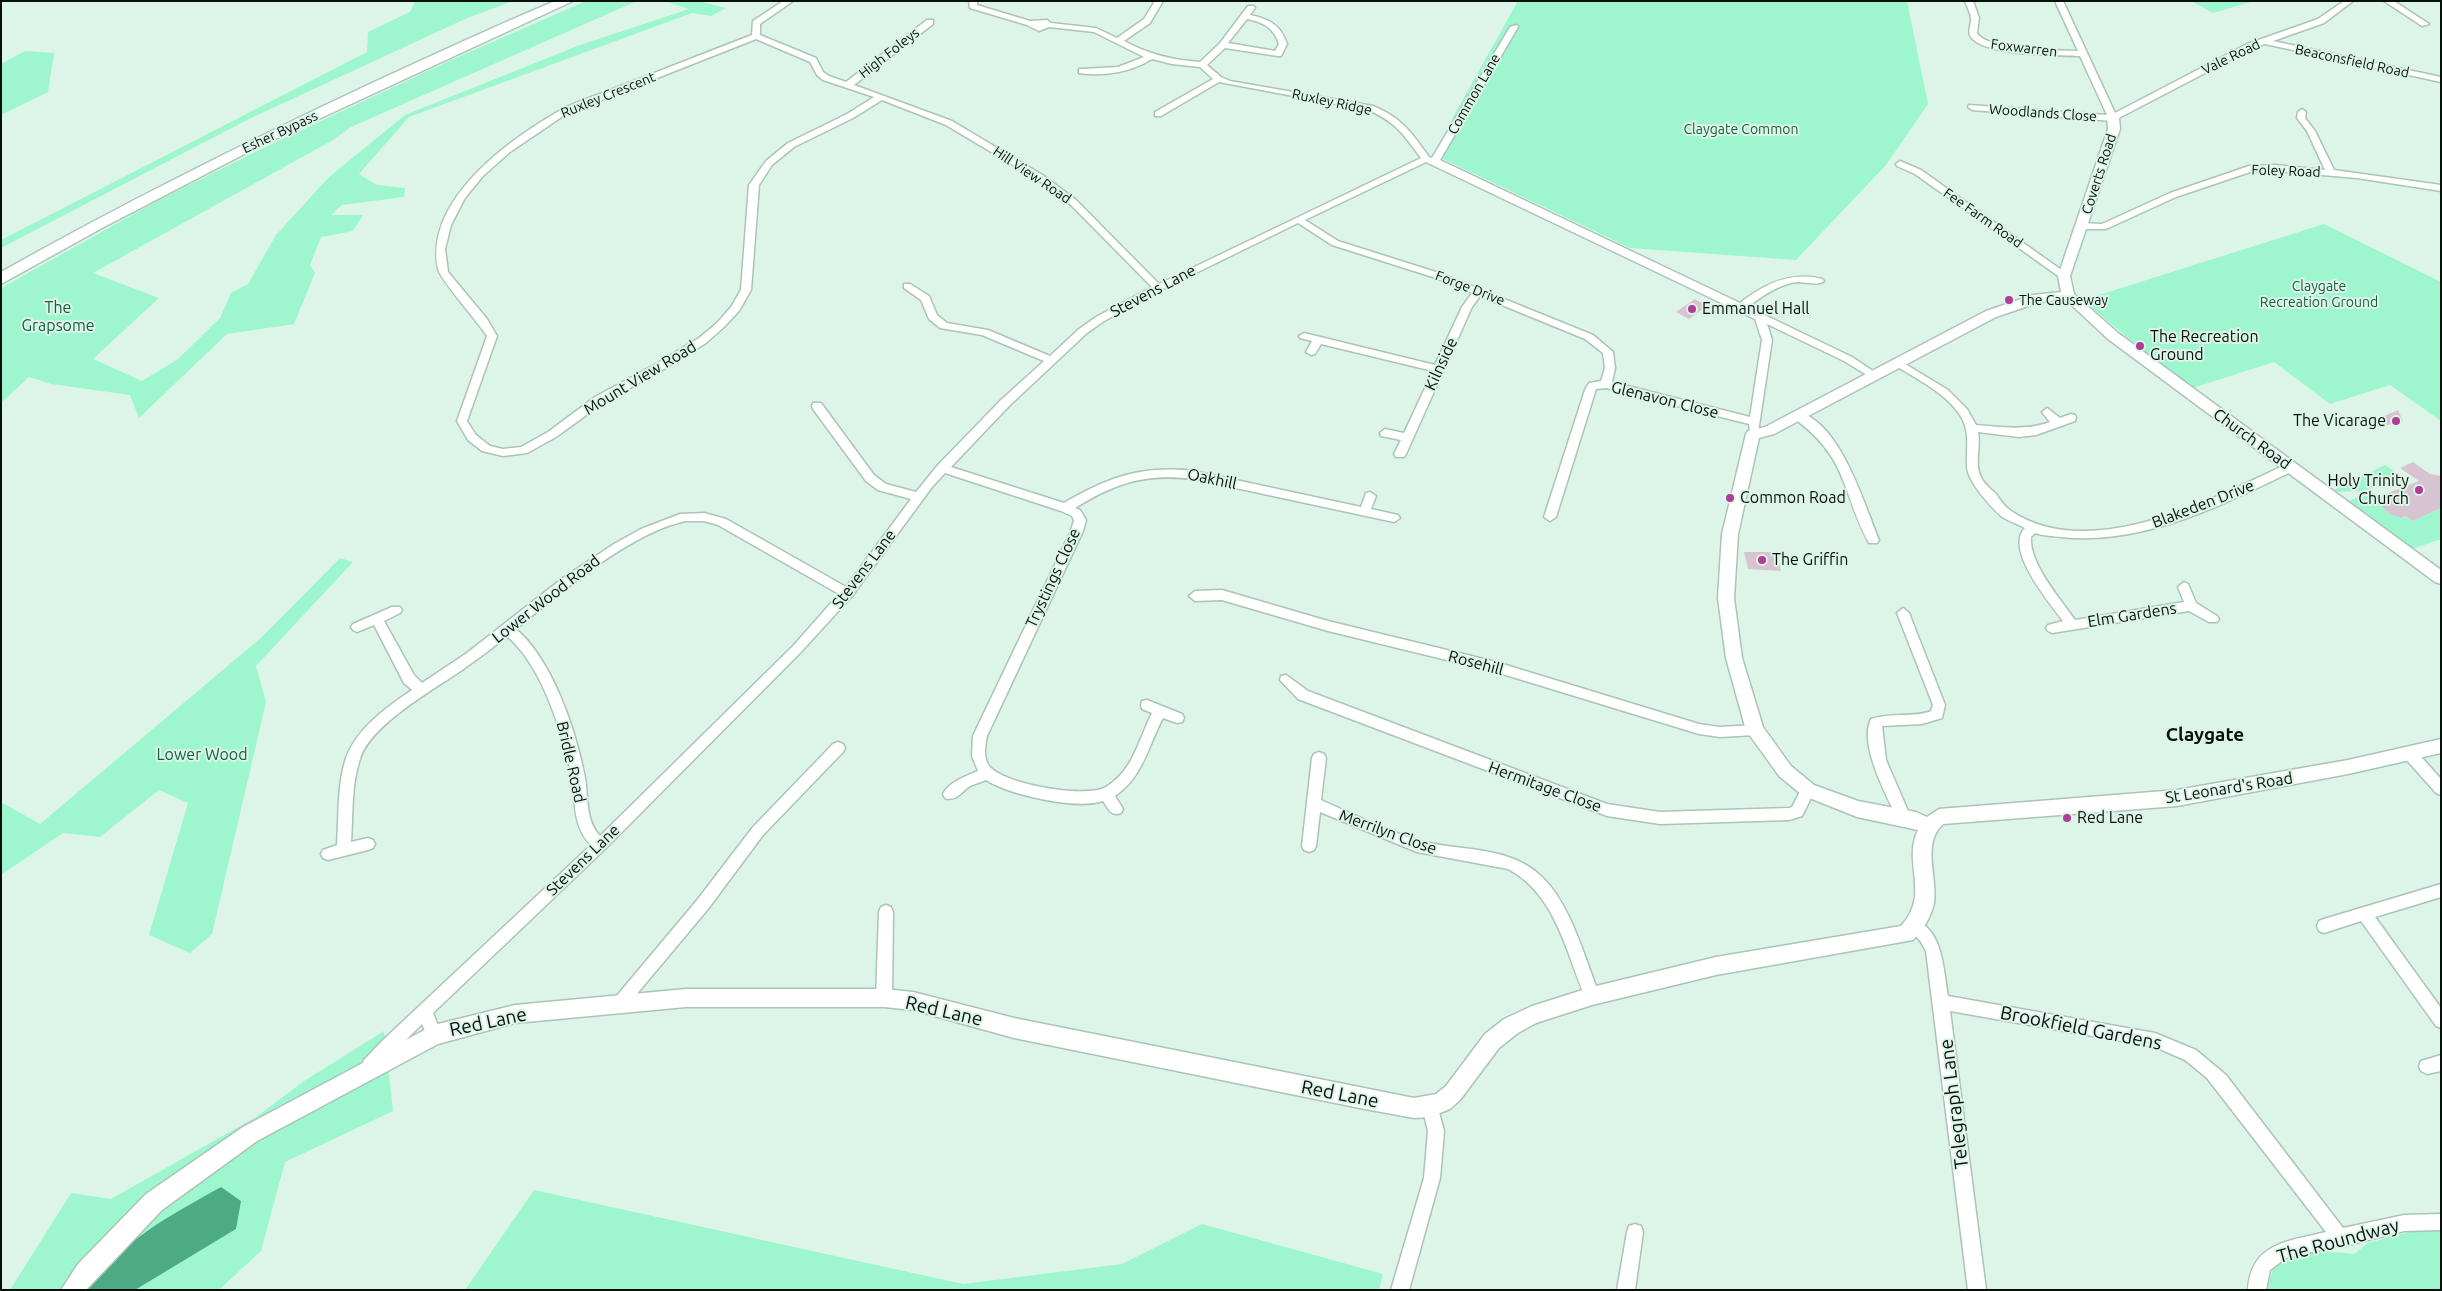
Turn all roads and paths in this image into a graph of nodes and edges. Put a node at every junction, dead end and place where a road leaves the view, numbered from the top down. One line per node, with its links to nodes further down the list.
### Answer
1 (540, 1): 37 (highway, Esher Bypass)
2 (567, 1): 39 (highway, Esher Bypass)
3 (789, 1): 15 (street)
4 (973, 1): 17 (street)
5 (1159, 1): 17 (street)
6 (1969, 1): 19 (street, Foxwarren)
7 (2059, 1): 19 (street, Coverts Road)
8 (2349, 1): 16 (street, Vale Road)
9 (2388, 1): 13 (street)
10 (1250, 8): 11 (street)
11 (1245, 16): 18 (street); 18 (street)
12 (930, 22): 25 (street, High Foleys)
13 (2425, 24)
14 (1514, 27): 31 (street, Common Lane)
15 (756, 36): 25 (street); 54 (street, Ruxley Crescent)
16 (2264, 41): 24 (street, Beaconsfield Road); 30 (street, Vale Road)
17 (1118, 42): 20 (street)
18 (1223, 45): 21 (street)
19 (2083, 54): 30 (street, Coverts Road)
20 (1150, 56): 21 (street); 22 (street)
21 (1202, 65): 23 (street, Ruxley Ridge)
22 (1082, 71)
23 (1218, 79): 29 (street); 31 (street, Ruxley Ridge)
24 (2441, 80)
25 (848, 85): 26 (street)
26 (881, 96): 42 (street, Hill View Road); 54 (street, Mount View Road)
27 (1972, 107): 30 (street, Woodlands Close)
28 (2302, 112): 33 (street)
29 (1158, 114)
30 (2113, 118): 36 (street, Coverts Road)
31 (1430, 160): 35 (street, Stevens Lane); 45 (street)
32 (1900, 164): 38 (street, Fee Farm Road)
33 (2331, 173): 34 (street, Foley Road); 36 (street, Foley Road)
34 (2441, 188)
35 (1298, 219): 42 (street, Stevens Lane); 43 (street, Forge Drive)
36 (2082, 226): 38 (street, Coverts Road)
37 (1, 263)
38 (2064, 276): 44 (street)
39 (1, 279)
40 (1819, 280): 45 (street)
41 (907, 286): 50 (street)
42 (1158, 288): 50 (street, Stevens Lane)
43 (1478, 291): 52 (street, Kilnside); 55 (street, Forge Drive)
44 (2068, 295): 51 (street); 66 (street, Church Road)
45 (1740, 308): 46 (street)
46 (1760, 317): 53 (street); 61 (street)
47 (1304, 336): 48 (street)
48 (1318, 340): 49 (street); 52 (street)
49 (1312, 352)
50 (1050, 360): 67 (street, Stevens Lane)
51 (1897, 362): 53 (street); 62 (street)
52 (1439, 369): 64 (street, Kilnside)
53 (1874, 375): 58 (street)
54 (476, 383)
55 (1606, 384): 61 (street, Glenavon Close); 72 (street, Glenavon Close)
56 (817, 406): 69 (street)
57 (2047, 412): 60 (street)
58 (1798, 416): 61 (street); 75 (street)
59 (2071, 418): 60 (street)
60 (2058, 423): 62 (street)
61 (1754, 428): 94 (street)
62 (1972, 428): 74 (street, Blakeden Drive)
63 (1385, 433): 64 (street)
64 (1407, 438): 65 (street, Kilnside)
65 (1400, 454)
66 (2291, 467): 74 (street, Blakeden Drive); 76 (street, Church Road)
67 (942, 468): 69 (street, Stevens Lane); 70 (street, Trystings Close)
68 (1370, 496): 71 (street)
69 (917, 497): 78 (street, Stevens Lane)
70 (1065, 508): 71 (street, Oakhill); 99 (street, Trystings Close)
71 (1366, 511): 73 (street, Oakhill)
72 (1550, 517)
73 (1394, 518)
74 (2032, 528): 85 (street, Elm Gardens)
75 (1873, 540)
76 (2441, 578)
77 (2184, 587): 80 (street, Elm Gardens)
78 (848, 593): 88 (street, Lower Wood Road); 109 (street, Stevens Lane)
79 (1195, 596): 94 (street, Rosehill)
80 (2191, 606): 84 (street, Elm Gardens); 85 (street, Elm Gardens)
81 (396, 610): 83 (street)
82 (1903, 613): 106 (street)
83 (377, 619): 86 (street); 90 (street)
84 (2213, 619)
85 (2072, 625): 87 (street, Elm Gardens)
86 (357, 627)
87 (2052, 628)
88 (508, 629): 90 (street, Lower Wood Road); 109 (street, Bridle Road)
89 (1286, 680): 101 (street, Hermitage Close)
90 (422, 691): 111 (street, Lower Wood Road)
91 (1146, 705): 92 (street)
92 (1159, 712): 93 (street); 103 (street)
93 (1177, 718)
94 (1755, 730): 101 (street)
95 (2441, 746): 97 (street, St Leonard's Road)
96 (838, 748): 121 (street)
97 (2409, 754): 100 (street); 107 (street, St Leonard's Road)
98 (1319, 758): 104 (street, Merrilyn Close)
99 (987, 773): 102 (street); 103 (street)
100 (2441, 789)
101 (1808, 790): 106 (street)
102 (950, 794)
103 (1106, 794): 105 (street)
104 (1315, 804): 110 (street, Merrilyn Close); 118 (street, Merrilyn Close)
105 (1116, 809)
106 (1904, 818): 107 (street)
107 (1928, 826): 116 (street)
108 (368, 844): 111 (street)
109 (600, 845): 122 (street, Stevens Lane)
110 (1309, 846)
111 (344, 850): 112 (street)
112 (328, 854)
113 (2441, 890): 115 (street)
114 (886, 912): 119 (street)
115 (2364, 914): 117 (street); 123 (street)
116 (1914, 926): 118 (street); 120 (street, Telegraph Lane)
117 (2324, 926)
118 (1592, 996): 126 (street)
119 (884, 998): 121 (street, Red Lane); 126 (street, Red Lane)
120 (1941, 1002): 129 (street, Brookfield Gardens); 133 (street, Telegraph Lane)
121 (620, 1003): 124 (street, Red Lane)
122 (424, 1012): 124 (street); 125 (street, Stevens Lane)
123 (2441, 1021)
124 (434, 1035): 125 (street, Red Lane)
125 (365, 1071): 130 (street, Red Lane)
126 (1430, 1108): 131 (street)
127 (2441, 1222): 129 (street, The Roundway)
128 (1636, 1232): 132 (street)
129 (2340, 1239): 134 (street, The Roundway)
130 (72, 1290)
131 (1400, 1290)
132 (1626, 1290)
133 (1977, 1290)
134 (2257, 1290)

